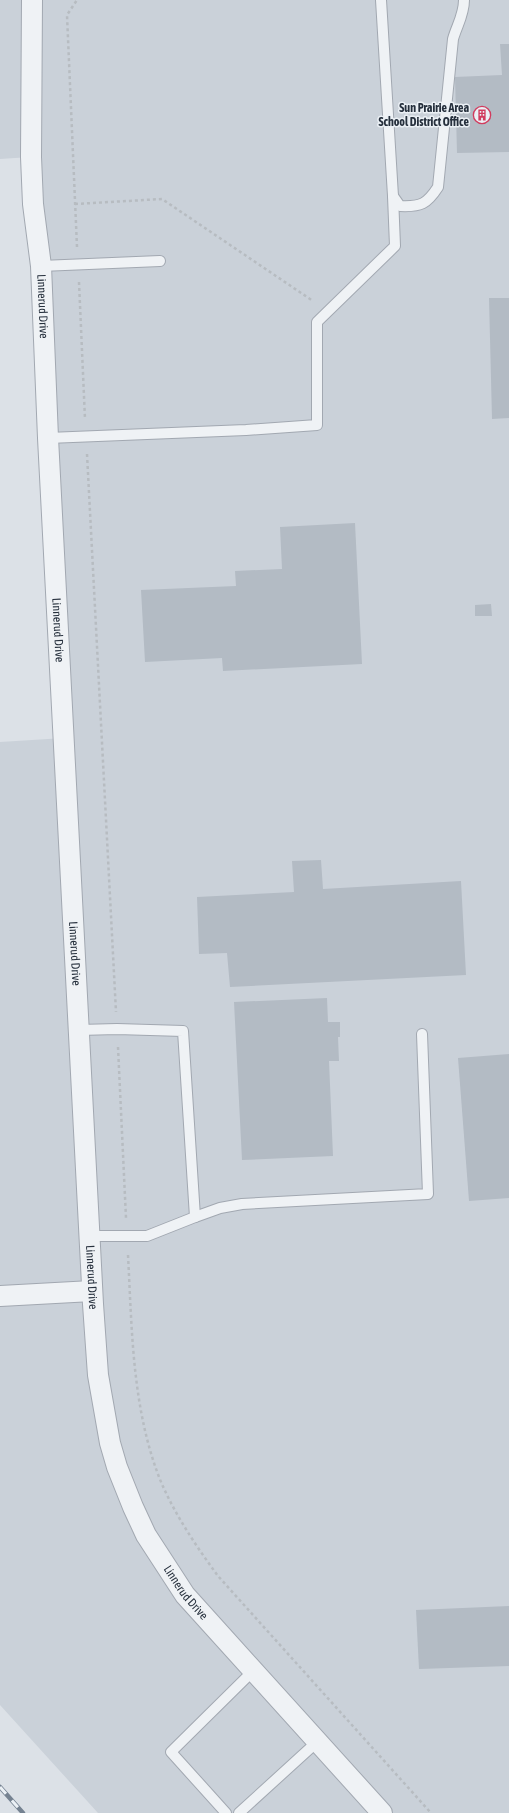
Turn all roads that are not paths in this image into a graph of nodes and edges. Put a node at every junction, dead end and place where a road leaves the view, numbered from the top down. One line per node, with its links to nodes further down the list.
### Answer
1 (32, 0): 6 (street, Linnerud Drive)
2 (381, 0): 4 (lane)
3 (464, 0): 4 (lane)
4 (393, 196): 7 (lane)
5 (160, 261): 6 (lane)
6 (41, 266): 7 (street, Linnerud Drive)
7 (48, 438): 8 (street, Linnerud Drive)
8 (79, 1030): 10 (lane); 11 (street, Linnerud Drive)
9 (422, 1034): 10 (lane)
10 (195, 1218): 11 (lane)
11 (89, 1236): 12 (street, Linnerud Drive)
12 (92, 1291): 13 (street); 14 (street, Linnerud Drive)
13 (0, 1296)
14 (253, 1671): 15 (street, Linnerud Drive); 16 (lane)
15 (318, 1741): 17 (lane); 18 (street, Linnerud Drive)
16 (226, 1813)
17 (239, 1813)
18 (382, 1813)

